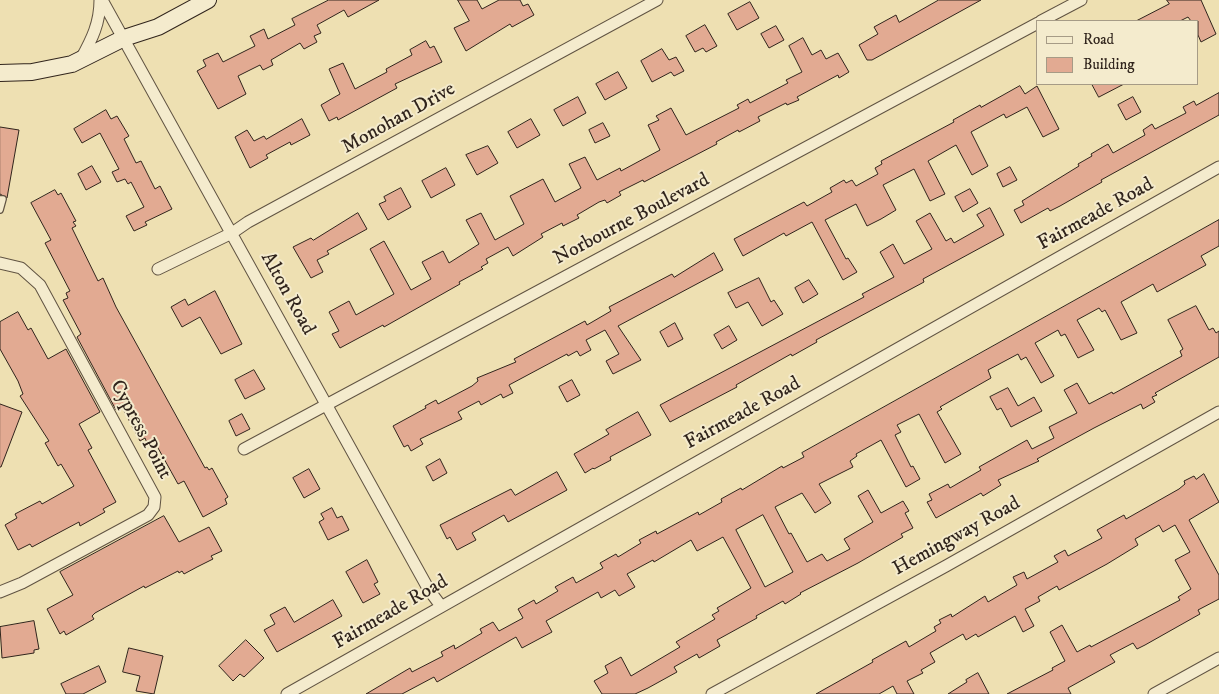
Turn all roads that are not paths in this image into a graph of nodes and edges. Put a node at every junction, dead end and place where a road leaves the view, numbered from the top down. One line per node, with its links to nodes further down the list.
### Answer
1 (101, 0): 7 (street, Alton Road); 8 (street)
2 (208, 0): 7 (street)
3 (657, 0): 13 (street, Monohan Drive)
4 (1080, 0): 5 (street)
5 (1043, 20)
6 (1036, 24): 16 (street, Norbourne Boulevard)
7 (124, 38): 8 (street); 13 (street, Alton Road)
8 (81, 60): 9 (street)
9 (0, 73)
10 (1219, 168): 20 (street, Fairmeade Road)
11 (0, 198): 12 (lane)
12 (0, 210)
13 (232, 233): 15 (street, Monohan Drive); 16 (street, Alton Road)
14 (1, 266): 19 (street, Cypress Point)
15 (158, 269)
16 (328, 406): 18 (street, Norbourne Boulevard); 20 (street, Alton Road)
17 (1219, 412): 23 (street, Hemingway Road)
18 (244, 450)
19 (0, 592)
20 (440, 606): 22 (street, Fairmeade Road)
21 (1219, 658): 24 (street)
22 (287, 694)
23 (712, 694)
24 (1154, 694)

